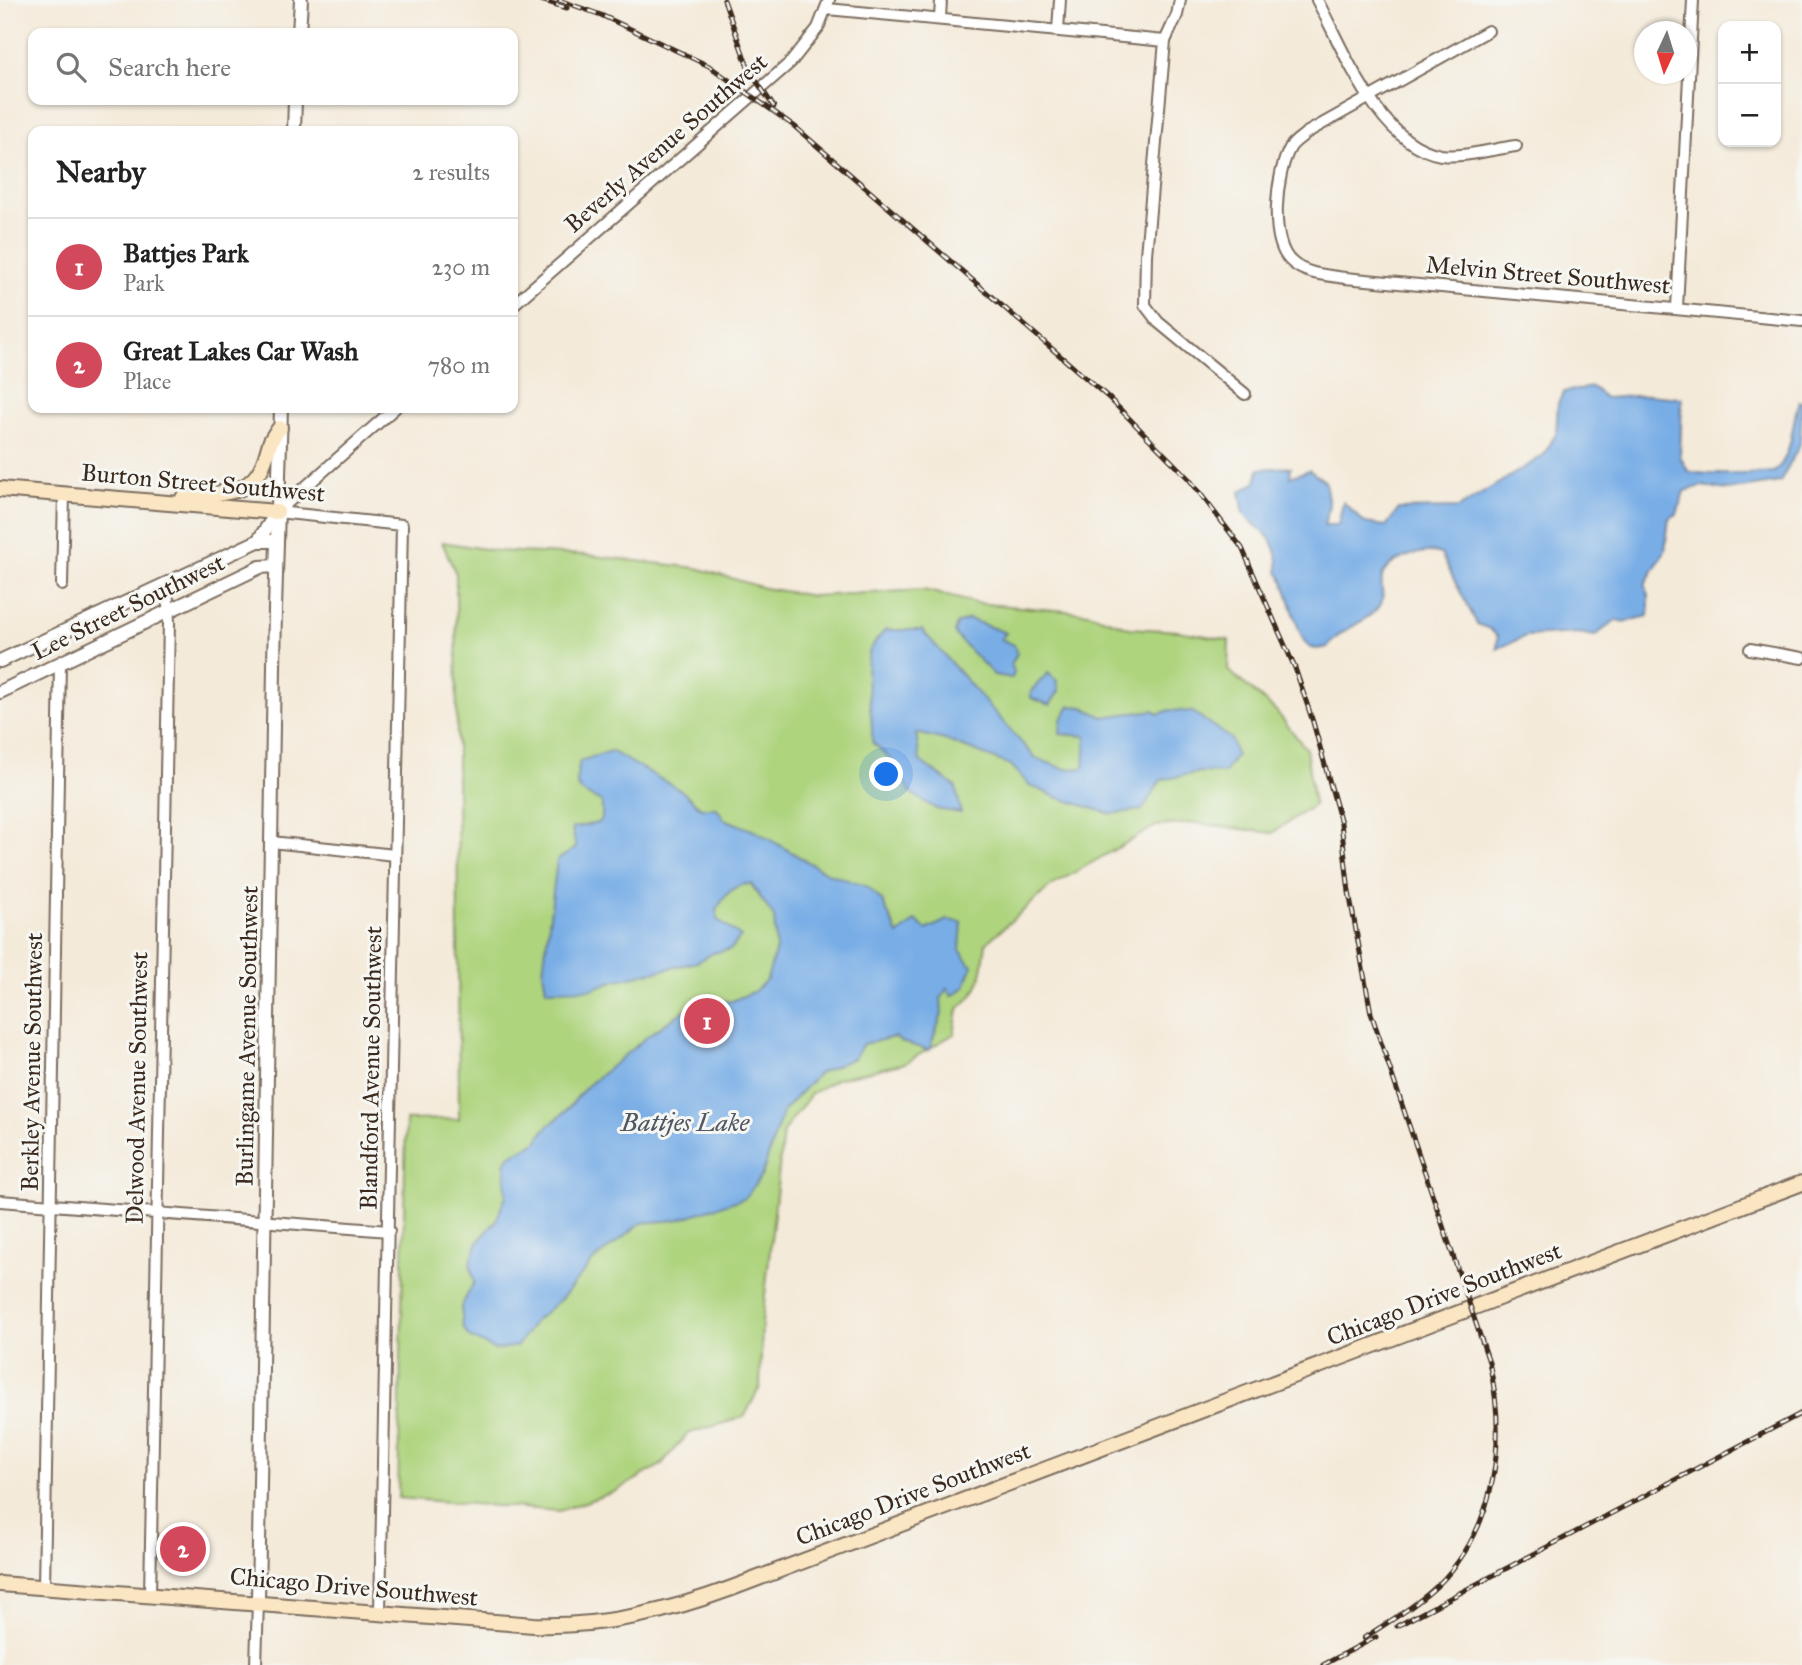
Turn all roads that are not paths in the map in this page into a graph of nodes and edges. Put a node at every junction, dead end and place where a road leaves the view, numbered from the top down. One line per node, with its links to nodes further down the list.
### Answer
1 (300, 0): 9 (street)
2 (941, 0): 8 (street)
3 (1060, 0): 10 (street)
4 (1180, 0): 12 (street)
5 (1317, 0): 13 (street)
6 (1693, 0): 18 (street)
7 (828, 4): 8 (street); 17 (street, Beverly Avenue Southwest)
8 (940, 18): 10 (street)
9 (299, 28)
10 (1058, 30): 12 (street)
11 (1488, 31): 13 (street)
12 (1165, 41): 20 (street)
13 (1370, 97): 16 (street); 18 (street, Melvin Street Southwest)
14 (295, 105): 15 (street)
15 (294, 126)
16 (1516, 146)
17 (518, 301)
18 (1677, 308): 19 (street, Melvin Street Southwest)
19 (1802, 321)
20 (1245, 394)
21 (281, 413): 23 (street, Burlingame Avenue Southwest)
22 (389, 413): 27 (street)
23 (280, 428): 26 (main road); 27 (street, Burlingame Avenue Southwest)
24 (0, 489): 25 (main road, Burton Street Southwest)
25 (64, 494): 26 (main road, Burton Street Southwest); 33 (street)
26 (164, 502): 27 (main road, Burton Street Southwest)
27 (277, 512): 28 (street, Burton Street Southwest); 29 (street); 30 (street, Burlingame Avenue Southwest)
28 (402, 525): 41 (street, Blandford Avenue Southwest)
29 (258, 541): 30 (street, Lee Street Southwest); 32 (street, Lee Street Southwest)
30 (277, 541): 31 (street, Burlingame Avenue Southwest)
31 (276, 566): 34 (street, Lee Street Southwest); 40 (street, Burlingame Avenue Southwest)
32 (166, 583): 34 (street, Delwood Avenue Southwest); 37 (street, Lee Street Southwest)
33 (62, 585)
34 (169, 612): 38 (street, Lee Street Southwest); 45 (street, Delwood Avenue Southwest)
35 (1750, 649): 36 (street)
36 (1802, 658)
37 (0, 661)
38 (60, 663): 39 (street, Lee Street Southwest); 44 (street, Berkley Avenue Southwest)
39 (0, 692)
40 (271, 842): 41 (street); 46 (street, Burlingame Avenue Southwest)
41 (395, 855): 47 (street, Blandford Avenue Southwest)
42 (1802, 1183): 52 (main road, Chicago Drive Southwest)
43 (0, 1201): 44 (street)
44 (50, 1205): 45 (street); 49 (street, Berkley Avenue Southwest)
45 (156, 1212): 46 (street); 50 (street, Delwood Avenue Southwest)
46 (265, 1220): 47 (street); 51 (street, Burlingame Avenue Southwest)
47 (389, 1231): 52 (street, Blandford Avenue Southwest)
48 (0, 1584): 49 (main road, Chicago Drive Southwest)
49 (44, 1587): 50 (main road, Chicago Drive Southwest)
50 (150, 1594): 51 (main road, Chicago Drive Southwest)
51 (258, 1601): 52 (main road, Chicago Drive Southwest); 53 (street, Burlingame Avenue Southwest)
52 (380, 1611)
53 (256, 1665)

